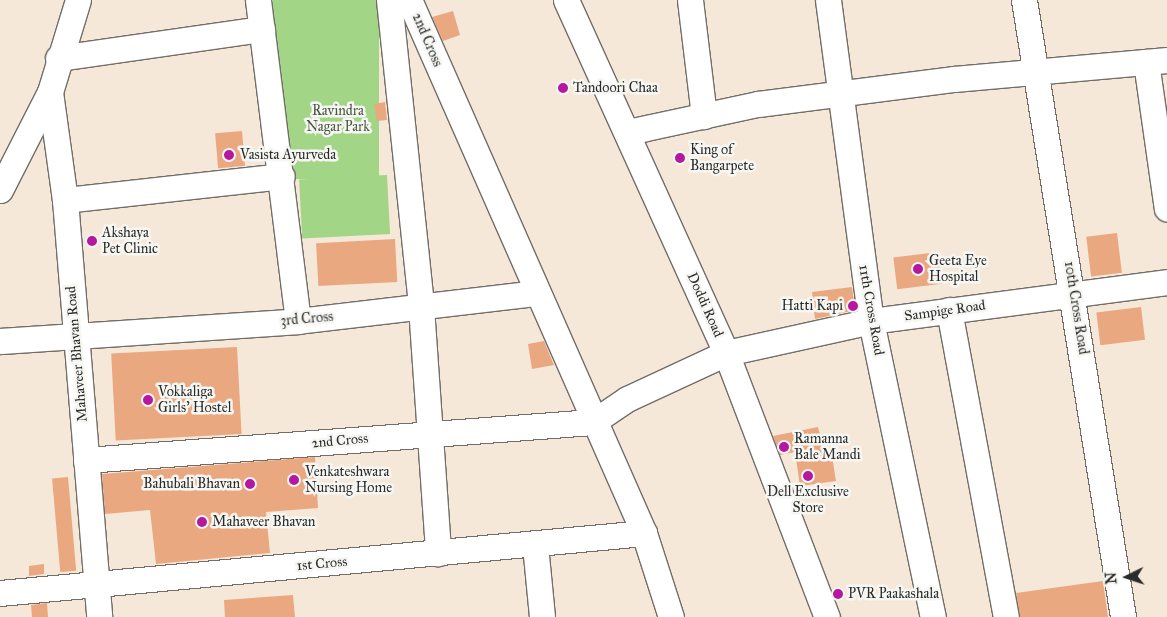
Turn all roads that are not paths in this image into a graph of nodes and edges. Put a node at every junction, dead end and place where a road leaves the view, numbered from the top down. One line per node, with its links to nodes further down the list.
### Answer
1 (78, 0): 10 (street)
2 (258, 0): 9 (street)
3 (389, 0): 24 (street)
4 (394, 0): 22 (street, 2nd Cross)
5 (566, 0): 16 (street, Doddi Road)
6 (690, 0): 15 (street)
7 (828, 0): 14 (street, 11th Cross Road)
8 (1024, 0): 12 (street, 10th Cross Road)
9 (262, 29): 10 (street); 17 (street)
10 (58, 58): 13 (street)
11 (1156, 61): 12 (street); 20 (street)
12 (1034, 72): 14 (street); 23 (street, 10th Cross Road)
13 (50, 92): 18 (street); 19 (street, Mahaveer Bhavan Road)
14 (838, 96): 15 (street); 27 (street, 11th Cross Road)
15 (704, 116): 16 (street)
16 (628, 132): 30 (street, Doddi Road)
17 (282, 176): 19 (street); 26 (street)
18 (0, 190)
19 (65, 200): 28 (street, Mahaveer Bhavan Road)
20 (1167, 209)
21 (1167, 282): 23 (street, Sampige Road)
22 (538, 293): 24 (street, 3rd Cross); 31 (street, 2nd Cross)
23 (1074, 294): 25 (street, Sampige Road); 45 (street, 10th Cross Road)
24 (421, 307): 26 (street, 3rd Cross); 32 (street)
25 (949, 310): 27 (street, Sampige Road); 44 (street)
26 (298, 321): 28 (street, 3rd Cross)
27 (871, 321): 30 (street, Sampige Road); 43 (street, 11th Cross Road)
28 (76, 335): 29 (street, 3rd Cross); 33 (street, Mahaveer Bhavan Road)
29 (0, 341)
30 (726, 353): 31 (street, Sampige Road); 42 (street, Doddi Road)
31 (593, 422): 32 (street, 2nd Cross); 34 (street, 2nd Cross)
32 (429, 434): 33 (street, 2nd Cross); 36 (street)
33 (86, 460): 37 (street, Mahaveer Bhavan Road)
34 (644, 533): 35 (street, 1st Cross); 41 (street, 2nd Cross)
35 (535, 545): 36 (street, 1st Cross); 40 (street)
36 (438, 553): 37 (street, 1st Cross)
37 (96, 585): 38 (street, 1st Cross); 39 (street, Mahaveer Bhavan Road)
38 (0, 593)
39 (99, 617)
40 (542, 617)
41 (671, 617)
42 (827, 617)
43 (933, 617)
44 (1006, 617)
45 (1123, 617)

